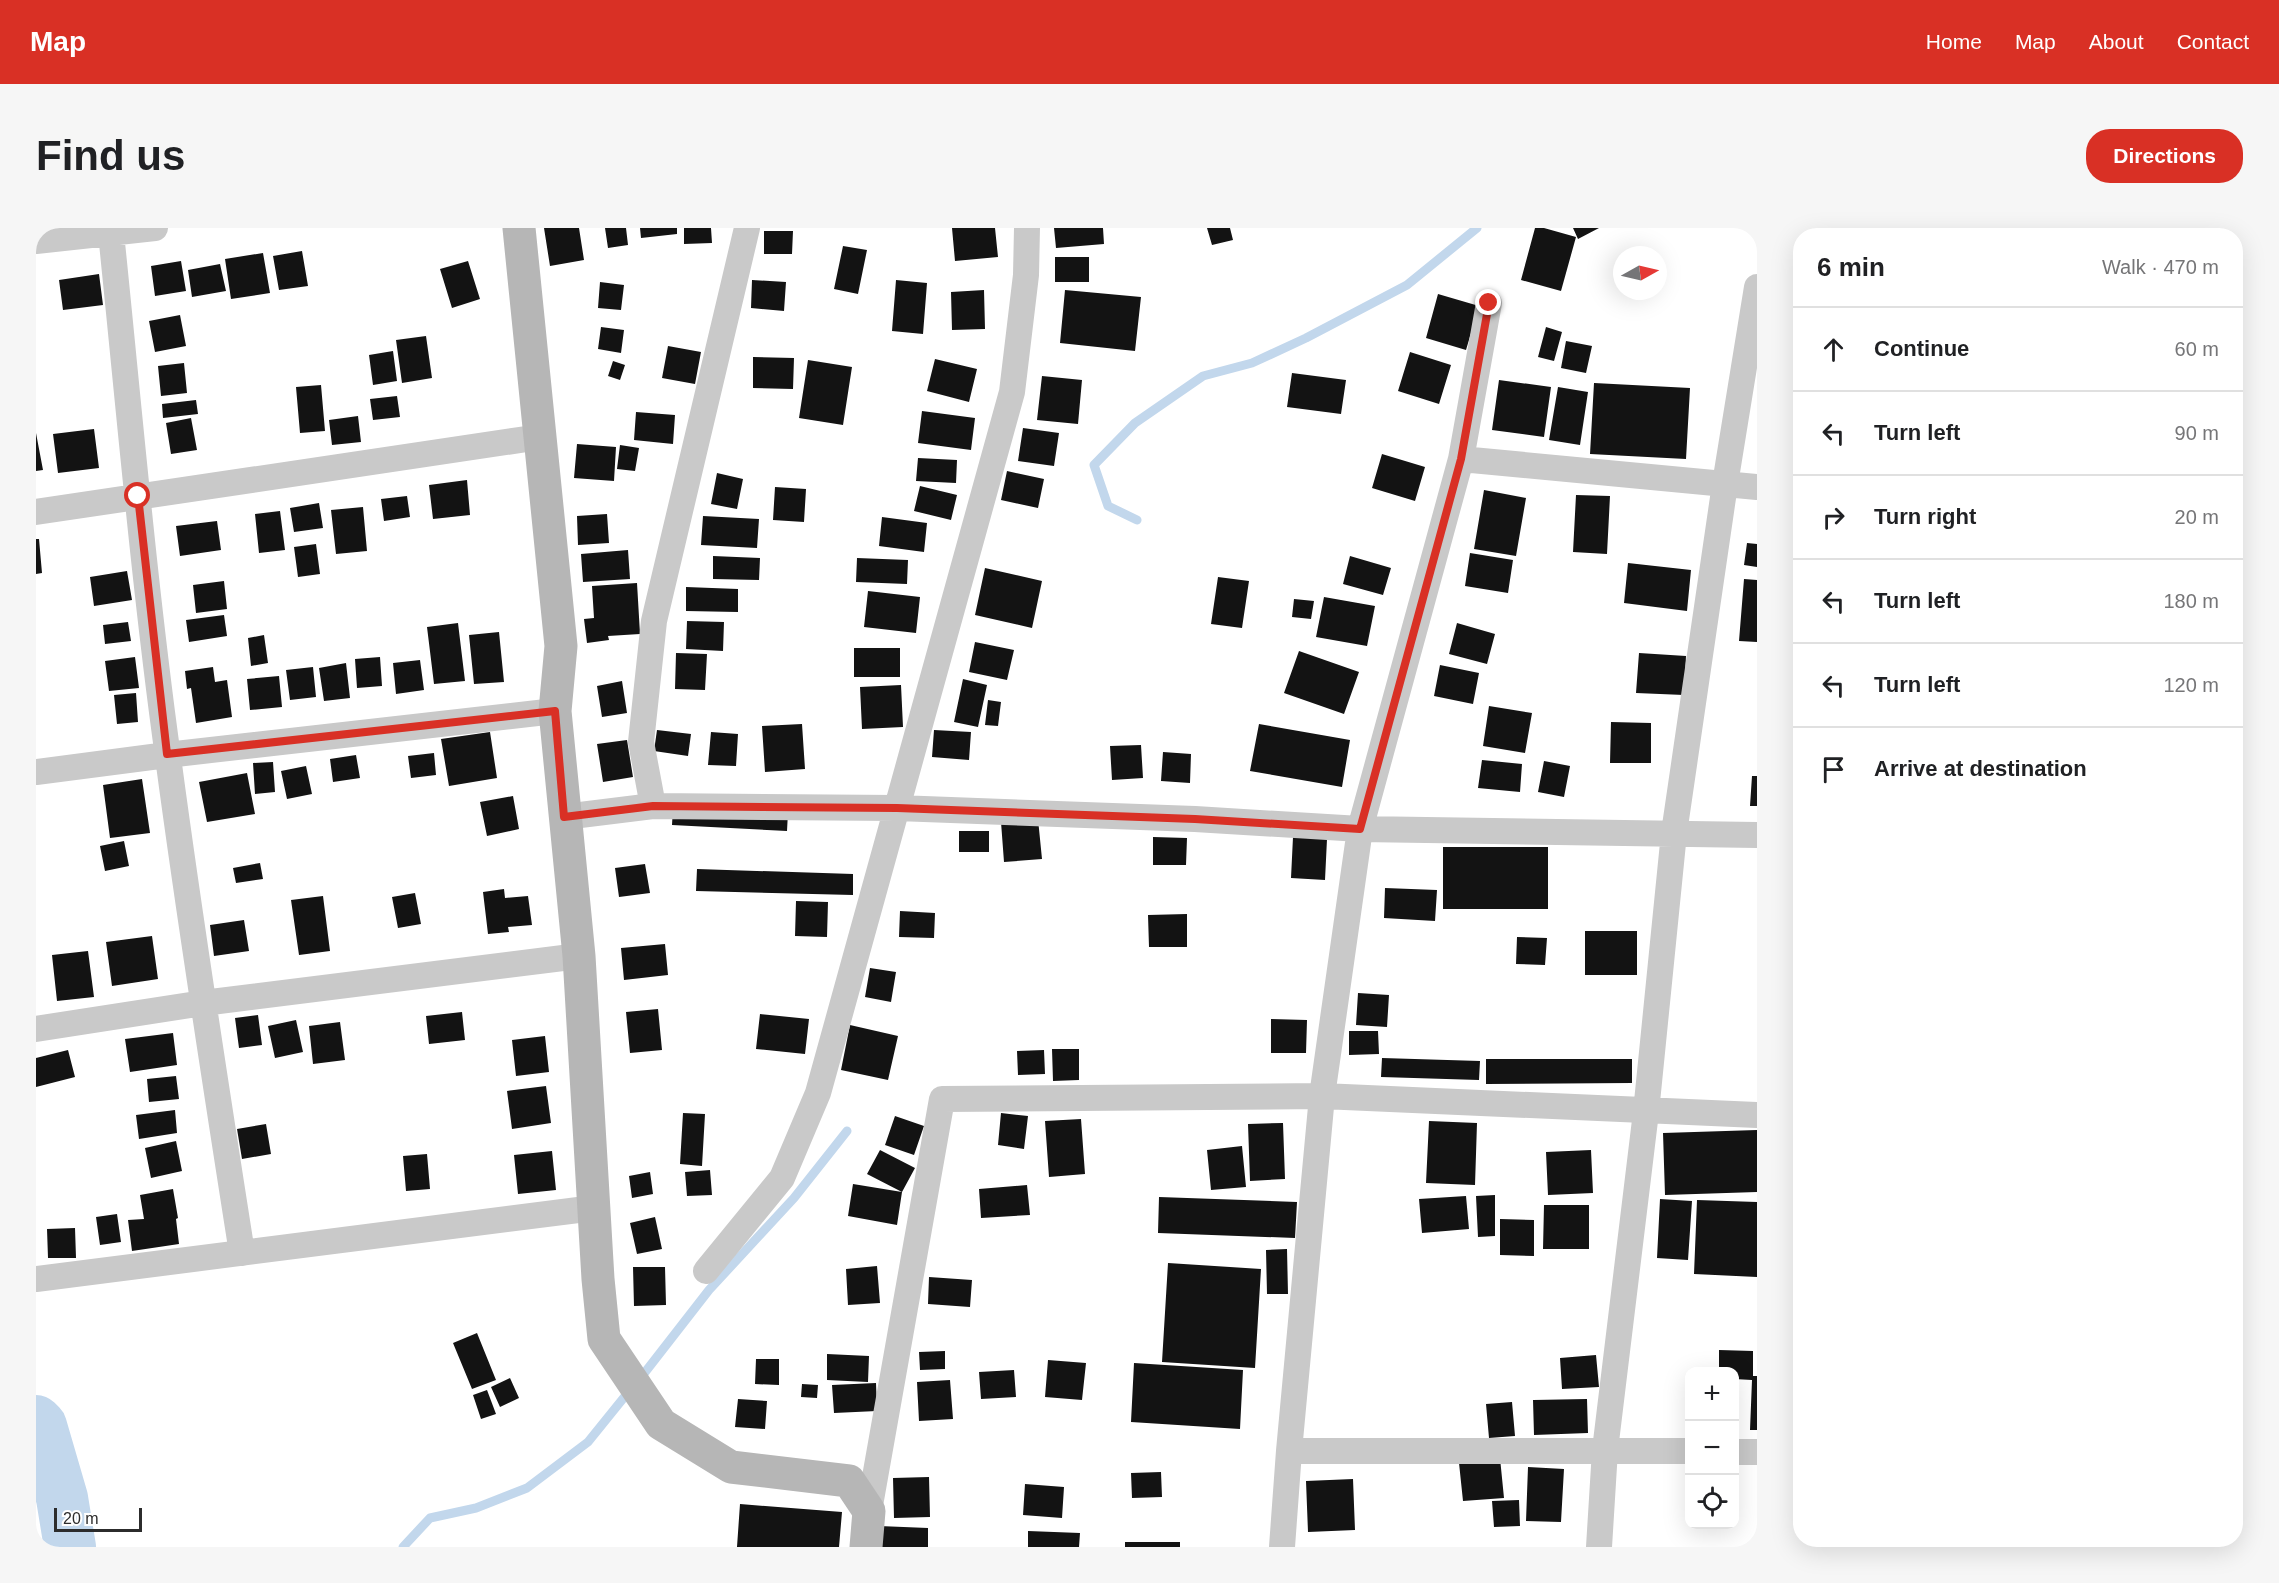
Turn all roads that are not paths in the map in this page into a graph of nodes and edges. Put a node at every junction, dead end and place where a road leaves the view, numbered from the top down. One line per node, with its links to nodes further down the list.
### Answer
1 (155, 228): 5 (street)
2 (519, 228): 9 (street)
3 (747, 228): 18 (street)
4 (1027, 228): 19 (street)
5 (111, 233): 6 (street); 13 (street)
6 (36, 241)
7 (1757, 287): 11 (street)
8 (1489, 303): 10 (street)
9 (540, 437): 13 (street); 15 (street)
10 (1461, 459): 11 (street); 21 (street)
11 (1725, 484): 12 (street); 22 (street)
12 (1757, 487)
13 (138, 496): 14 (street); 16 (street)
14 (36, 512)
15 (555, 711): 16 (street); 20 (street)
16 (167, 754): 17 (street); 25 (street)
17 (36, 772)
18 (653, 806): 19 (street); 20 (street)
19 (897, 808): 21 (street); 32 (street)
20 (564, 817): 24 (street)
21 (1360, 829): 22 (street); 27 (street)
22 (1674, 832): 23 (street); 28 (street)
23 (1757, 835)
24 (579, 956): 25 (street); 30 (street)
25 (203, 1003): 26 (street); 31 (street)
26 (36, 1029)
27 (1322, 1096): 28 (street); 35 (street); 39 (street)
28 (1646, 1112): 29 (street); 34 (street)
29 (1757, 1115)
30 (594, 1208): 31 (street); 39 (street)
31 (242, 1253): 33 (street)
32 (706, 1271)
33 (36, 1279)
34 (1605, 1450): 35 (street); 36 (street); 42 (street)
35 (1289, 1451): 41 (street)
36 (1685, 1451)
37 (1739, 1452): 38 (street)
38 (1757, 1452)
39 (869, 1512): 40 (street)
40 (866, 1547)
41 (1282, 1547)
42 (1599, 1547)

